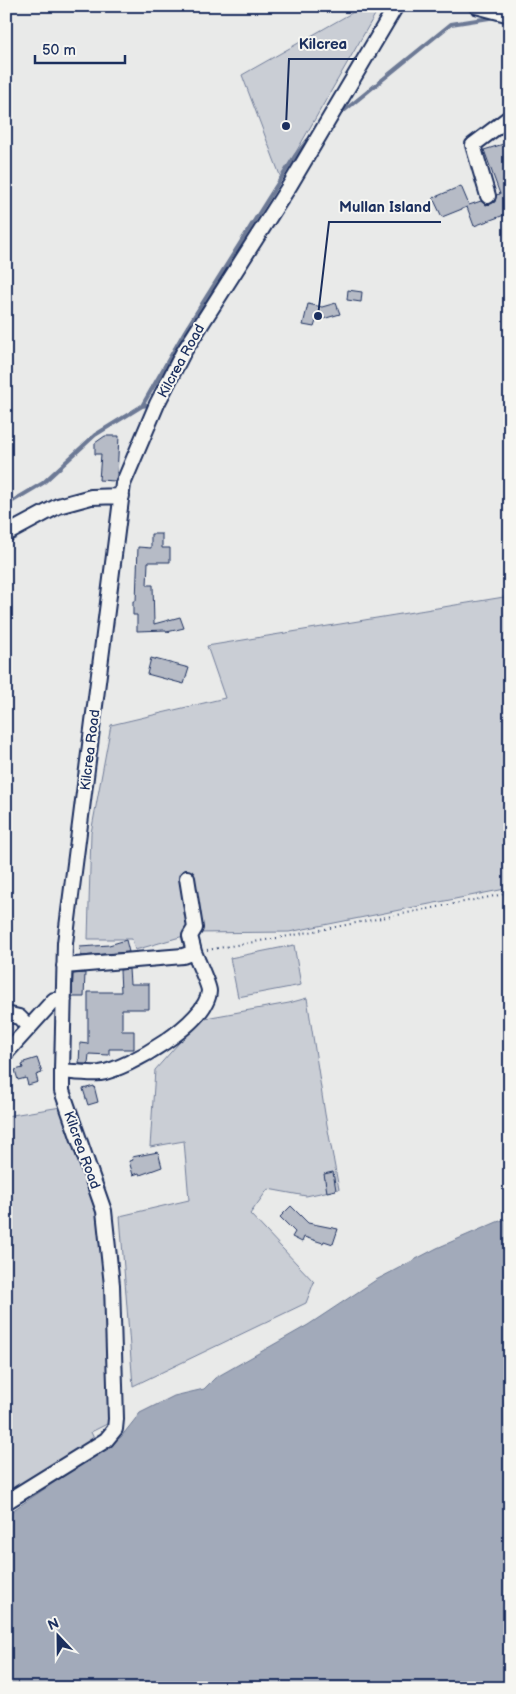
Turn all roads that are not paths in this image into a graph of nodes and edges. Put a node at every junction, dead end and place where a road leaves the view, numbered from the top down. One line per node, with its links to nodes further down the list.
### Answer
1 (396, 6): 6 (street, Kilcrea Road)
2 (476, 6): 3 (street)
3 (510, 14)
4 (510, 118): 5 (street)
5 (488, 196)
6 (122, 496): 7 (street); 10 (street, Kilcrea Road)
7 (6, 534)
8 (187, 878): 9 (street)
9 (194, 952): 10 (street); 15 (street)
10 (64, 966): 11 (street, Kilcrea Road)
11 (64, 1000): 13 (street); 15 (street, Kilcrea Road)
12 (6, 1014): 13 (street)
13 (29, 1027): 14 (street)
14 (6, 1053)
15 (62, 1071): 16 (street, Kilcrea Road)
16 (6, 1502)

